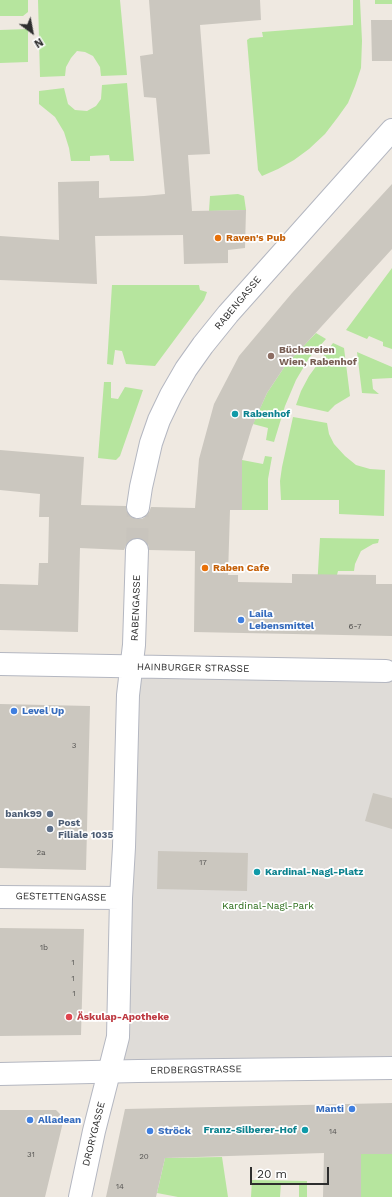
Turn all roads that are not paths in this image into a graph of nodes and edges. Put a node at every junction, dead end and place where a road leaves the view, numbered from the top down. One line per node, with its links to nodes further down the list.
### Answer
1 (392, 130): 2 (street, RABENGASSE)
2 (138, 507)
3 (137, 550): 5 (street, RABENGASSE)
4 (0, 664): 5 (street, HAINBURGER STRASSE)
5 (132, 666): 6 (street, HAINBURGER STRASSE); 8 (street)
6 (386, 671)
7 (0, 897): 8 (street, GESTETTENGASSE)
8 (121, 898): 10 (street)
9 (392, 1068): 10 (street, ERDBERGSTRASSE)
10 (110, 1072): 11 (street, ERDBERGSTRASSE); 12 (street, DRORYGASSE)
11 (0, 1074)
12 (80, 1197)

